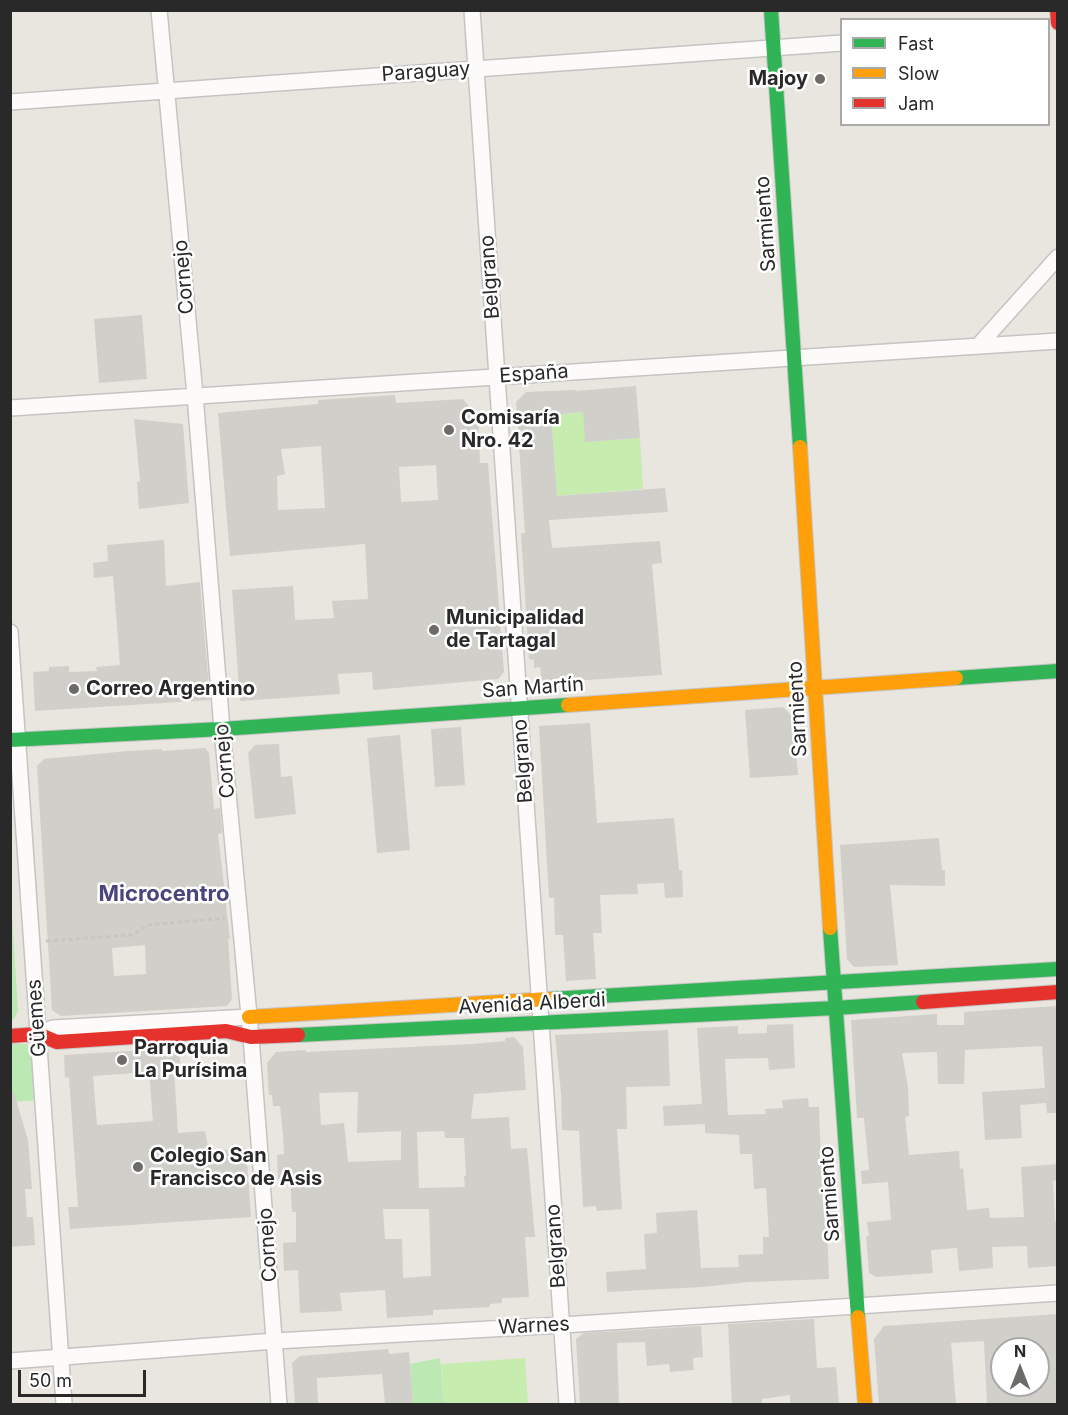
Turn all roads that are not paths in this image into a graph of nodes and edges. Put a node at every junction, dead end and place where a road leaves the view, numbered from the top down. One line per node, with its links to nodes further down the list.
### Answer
1 (159, 10): 9 (street, Cornejo)
2 (472, 10): 8 (street, Belgrano)
3 (771, 10): 7 (street, Sarmiento)
4 (1057, 10): 5 (street)
5 (1058, 23)
6 (840, 43): 7 (street, Paraguay)
7 (774, 48): 8 (street, Paraguay); 14 (street, Sarmiento)
8 (475, 69): 9 (street, Paraguay); 15 (street, Belgrano)
9 (166, 91): 10 (street, Paraguay); 16 (street, Cornejo)
10 (10, 102)
11 (1058, 257): 13 (street)
12 (1058, 341): 13 (street, España)
13 (978, 346): 14 (street, España)
14 (795, 357): 15 (street, España); 20 (street, Sarmiento)
15 (497, 377): 16 (street, España); 21 (street, Belgrano)
16 (195, 395): 17 (street, España); 22 (street, Cornejo)
17 (10, 408)
18 (10, 632): 23 (street, Güemes)
19 (1058, 671): 20 (street, San Martín)
20 (816, 688): 21 (street, San Martín); 25 (street, Sarmiento)
21 (520, 708): 22 (street, San Martín); 27 (street, Belgrano)
22 (222, 729): 23 (street, San Martín); 29 (street, Cornejo)
23 (14, 740): 31 (street, Güemes)
24 (1058, 969): 25 (street, Avenida Alberdi)
25 (833, 982): 27 (street, Avenida Alberdi); 28 (street, Sarmiento)
26 (1058, 992): 28 (street, Avenida Alberdi)
27 (538, 1000): 29 (street, Avenida Alberdi); 30 (street, Belgrano)
28 (835, 1008): 30 (street, Avenida Alberdi); 35 (street, Sarmiento)
29 (249, 1017): 31 (street); 33 (street, Cornejo)
30 (540, 1023): 33 (street, Avenida Alberdi); 36 (street, Belgrano)
31 (38, 1034): 32 (street, Avenida Alberdi); 33 (street, Avenida Alberdi); 38 (street, Güemes)
32 (10, 1036)
33 (251, 1036): 37 (street, Cornejo)
34 (1058, 1293): 35 (street, Warnes)
35 (858, 1306): 36 (street, Warnes); 43 (street, Sarmiento)
36 (562, 1325): 37 (street, Warnes); 42 (street, Belgrano)
37 (275, 1341): 38 (street, Warnes); 41 (street, Cornejo)
38 (60, 1357): 39 (street, Warnes); 40 (street, Güemes)
39 (10, 1361)
40 (63, 1404)
41 (279, 1404)
42 (567, 1404)
43 (865, 1404)

